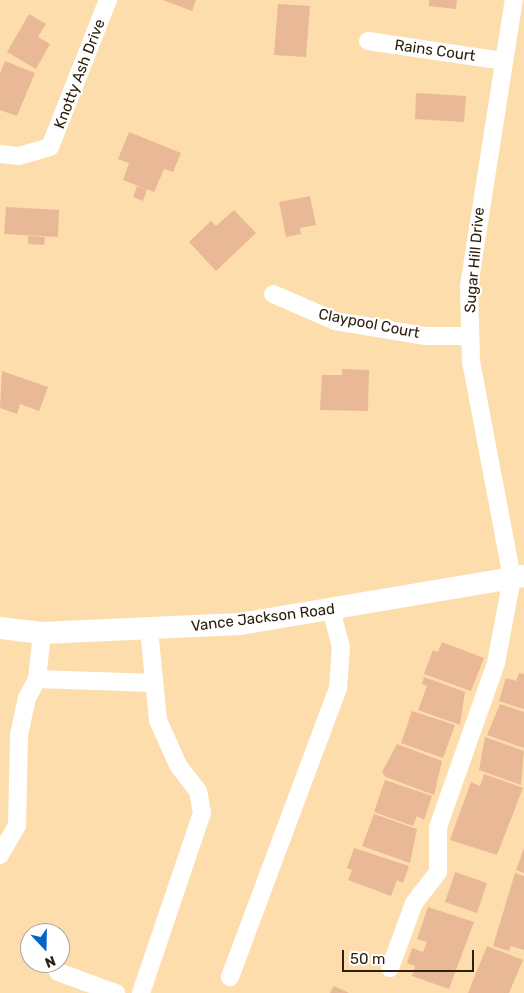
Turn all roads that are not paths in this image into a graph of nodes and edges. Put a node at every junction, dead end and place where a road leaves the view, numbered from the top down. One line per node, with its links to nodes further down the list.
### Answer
1 (108, 0): 5 (street, Knotty Ash Drive)
2 (514, 0): 4 (street, Sugar Hill Drive)
3 (368, 41): 4 (street, Rains Court)
4 (503, 61): 7 (street, Sugar Hill Drive)
5 (0, 154)
6 (273, 294): 7 (street, Claypool Court)
7 (469, 336): 8 (street, Sugar Hill Drive)
8 (518, 577): 9 (main road, Vance Jackson Road); 16 (street)
9 (332, 610): 11 (main road, Vance Jackson Road); 18 (street)
10 (0, 628): 12 (main road, Vance Jackson Road)
11 (149, 630): 12 (main road, Vance Jackson Road); 14 (street)
12 (42, 633): 13 (street)
13 (37, 679): 14 (street); 15 (street)
14 (154, 683): 20 (street)
15 (0, 855)
16 (390, 968)
17 (61, 973): 19 (street)
18 (230, 977)
19 (116, 993)
20 (141, 993)

